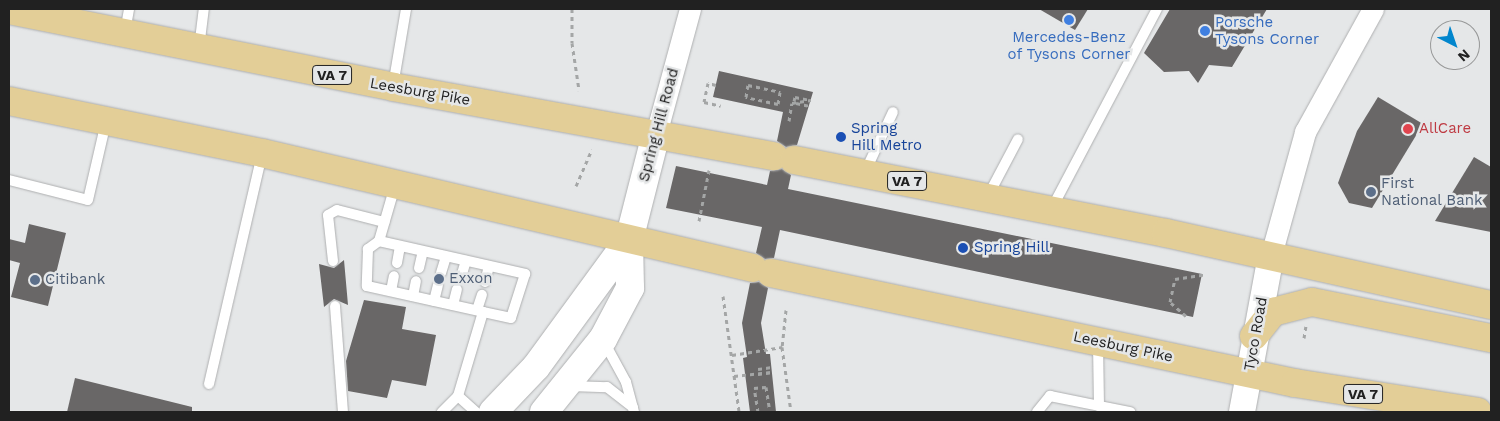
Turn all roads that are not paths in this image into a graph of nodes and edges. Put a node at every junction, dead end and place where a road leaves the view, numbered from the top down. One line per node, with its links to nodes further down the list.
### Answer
1 (204, 9): 8 (lane)
2 (406, 9): 9 (lane)
3 (690, 9): 13 (street, Spring Hill Road)
4 (1157, 9): 20 (lane)
5 (1373, 9): 26 (street)
6 (9, 10): 7 (highway, Leesburg Pike / VA 7)
7 (127, 21): 8 (highway, Leesburg Pike / VA 7)
8 (199, 49): 9 (highway, Leesburg Pike / VA 7)
9 (393, 88): 13 (highway, Leesburg Pike / VA 7)
10 (9, 101): 12 (highway, Leesburg Pike / VA 7)
11 (893, 112): 16 (lane)
12 (106, 122): 15 (highway, Leesburg Pike / VA 7); 17 (lane)
13 (656, 134): 16 (highway, Leesburg Pike / VA 7); 22 (main road, Spring Hill Road)
14 (1018, 139): 19 (lane)
15 (262, 153): 18 (highway, Leesburg Pike / VA 7); 53 (lane)
16 (865, 173): 19 (highway, Leesburg Pike / VA 7)
17 (9, 180)
18 (396, 183): 21 (lane); 22 (highway, Leesburg Pike / VA 7)
19 (988, 197): 20 (highway, Leesburg Pike / VA 7)
20 (1050, 211): 26 (highway, Leesburg Pike / VA 7)
21 (384, 222): 23 (lane); 28 (lane)
22 (629, 240): 50 (main road, Spring Hill Road); 51 (highway, Leesburg Pike / VA 7); 62 (main road, Spring Hill Road)
23 (379, 241): 24 (lane); 40 (lane)
24 (400, 246): 25 (lane); 30 (lane)
25 (423, 251): 27 (lane); 32 (lane)
26 (1271, 255): 45 (highway, Leesburg Pike / VA 7); 48 (street, Tyco Road)
27 (446, 256): 29 (lane); 33 (lane)
28 (333, 261)
29 (466, 261): 31 (lane); 35 (lane)
30 (397, 263)
31 (489, 266): 37 (lane); 47 (lane)
32 (420, 268)
33 (441, 273)
34 (394, 276): 40 (lane)
35 (461, 277)
36 (416, 281): 42 (lane)
37 (485, 282)
38 (438, 285): 43 (lane)
39 (457, 289): 44 (lane)
40 (391, 291): 42 (lane)
41 (482, 295): 47 (lane)
42 (413, 296): 43 (lane)
43 (434, 301): 44 (lane)
44 (453, 305): 47 (lane)
45 (1491, 305)
46 (334, 306): 59 (lane)
47 (480, 311): 55 (lane)
48 (1254, 336): 49 (highway); 52 (street, Tyco Road)
49 (1491, 338)
50 (603, 339): 54 (main road, Spring Hill Road); 58 (lane)
51 (1098, 342): 52 (highway, Leesburg Pike / VA 7); 56 (lane)
52 (1248, 373): 57 (highway, Leesburg Pike / VA 7); 66 (street, Tyco Road)
53 (209, 384)
54 (568, 386): 58 (lane); 63 (main road, Spring Hill Road)
55 (458, 396): 60 (lane); 61 (lane)
56 (1099, 406): 64 (lane); 65 (lane)
57 (1432, 409): 67 (highway, Leesburg Pike / VA 7)
58 (634, 410)
59 (343, 412)
60 (442, 412)
61 (476, 412)
62 (494, 412)
63 (544, 412)
64 (1037, 412)
65 (1130, 412)
66 (1242, 412)
67 (1478, 412)

